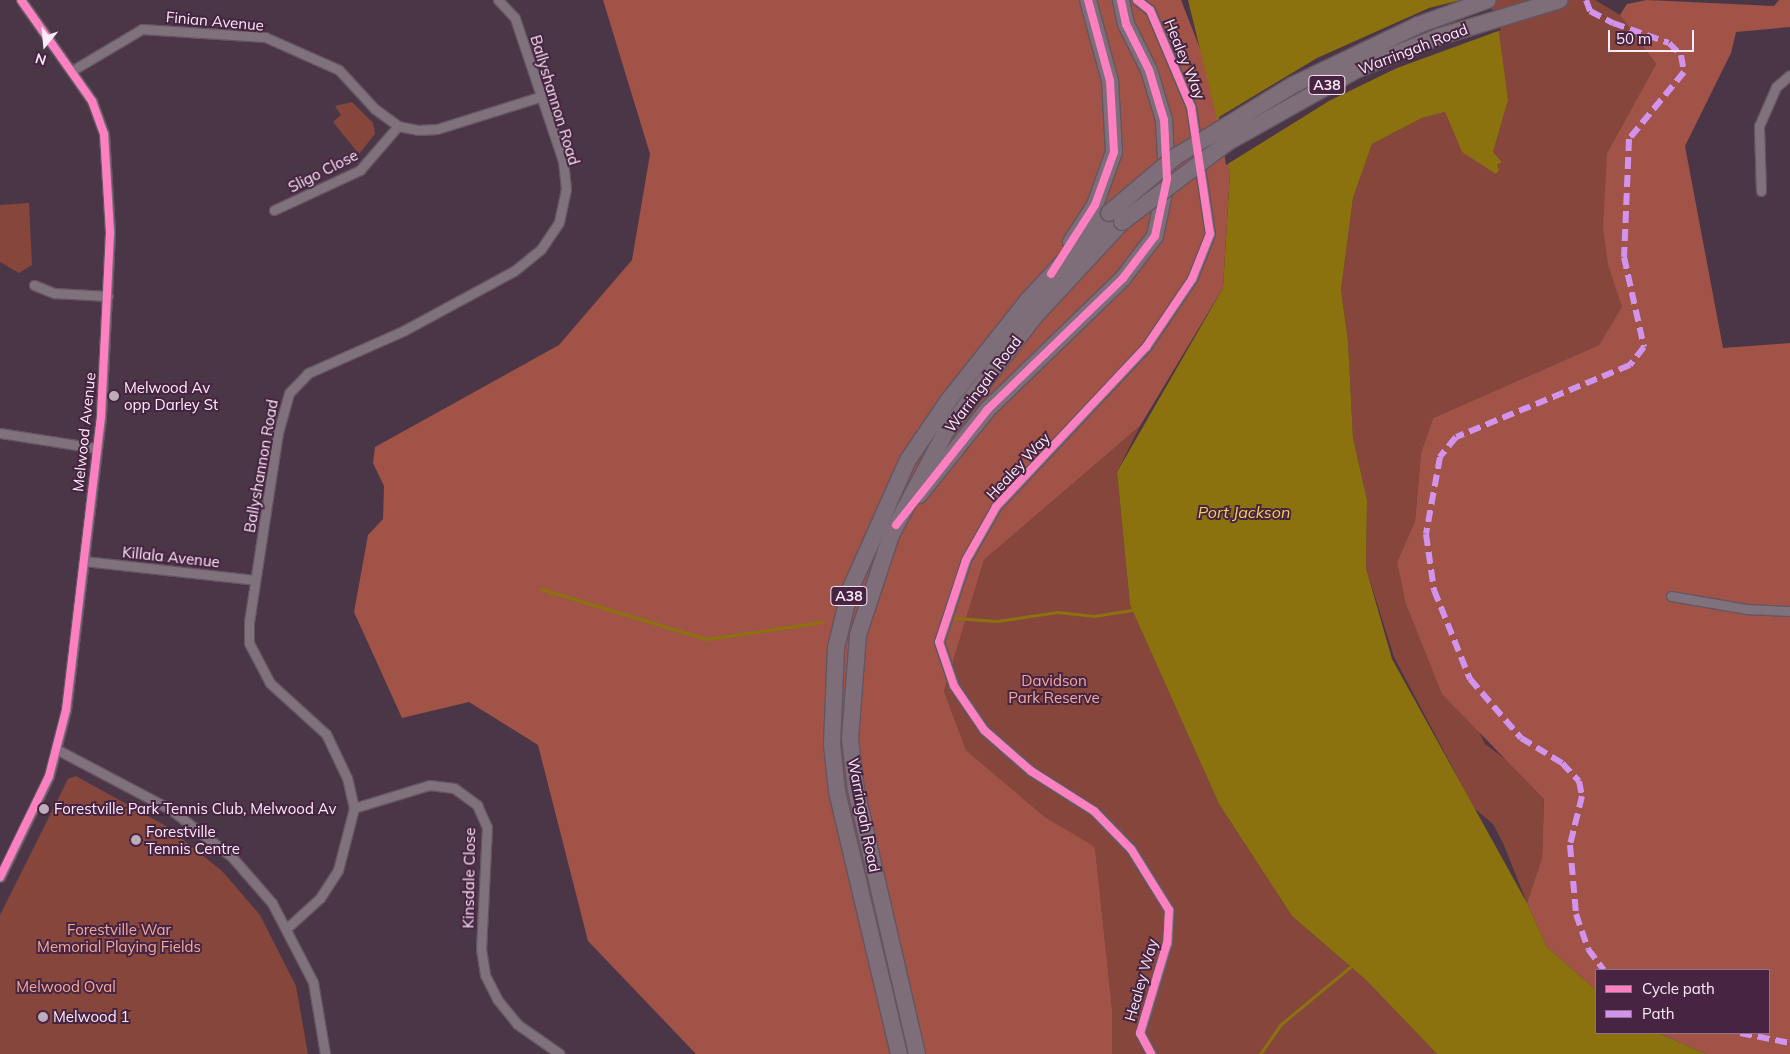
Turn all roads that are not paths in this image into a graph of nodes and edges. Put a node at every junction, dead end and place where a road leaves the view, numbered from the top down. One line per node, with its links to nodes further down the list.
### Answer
1 (21, 0): 8 (street, Melwood Avenue)
2 (498, 0): 10 (street, Ballyshannon Road)
3 (1088, 0): 15 (highway)
4 (1121, 0): 20 (highway)
5 (1136, 0): 33 (street, Healey Way)
6 (1488, 0): 14 (highway, Warringah Road / A38, bridge)
7 (1560, 0): 14 (highway, Warringah Road / A38, bridge)
8 (73, 70): 11 (street, Finian Avenue); 17 (street, Melwood Avenue)
9 (1790, 75): 12 (street)
10 (542, 96): 11 (street); 22 (street, Ballyshannon Road)
11 (398, 126): 13 (street, Sligo Close)
12 (1761, 191)
13 (274, 210)
14 (1116, 218): 15 (highway, Warringah Road / A38); 20 (highway, Warringah Road / A38)
15 (1051, 274): 31 (highway, Warringah Road / A38)
16 (34, 285): 17 (street)
17 (108, 296): 19 (street, Melwood Avenue)
18 (0, 433): 19 (street)
19 (96, 448): 21 (street, Melwood Avenue)
20 (896, 525): 32 (highway, Warringah Road / A38)
21 (84, 561): 22 (street, Killala Avenue); 25 (street, Melwood Avenue)
22 (255, 580): 26 (street, Ballyshannon Road)
23 (1672, 596): 24 (street)
24 (1790, 611)
25 (58, 750): 27 (street, Melwood Avenue); 28 (street)
26 (354, 808): 28 (street, Ballyshannon Road); 30 (street, Kinsdale Close)
27 (0, 877)
28 (287, 928): 29 (street)
29 (326, 1054)
30 (560, 1054)
31 (898, 1054)
32 (917, 1054)
33 (1151, 1054)

